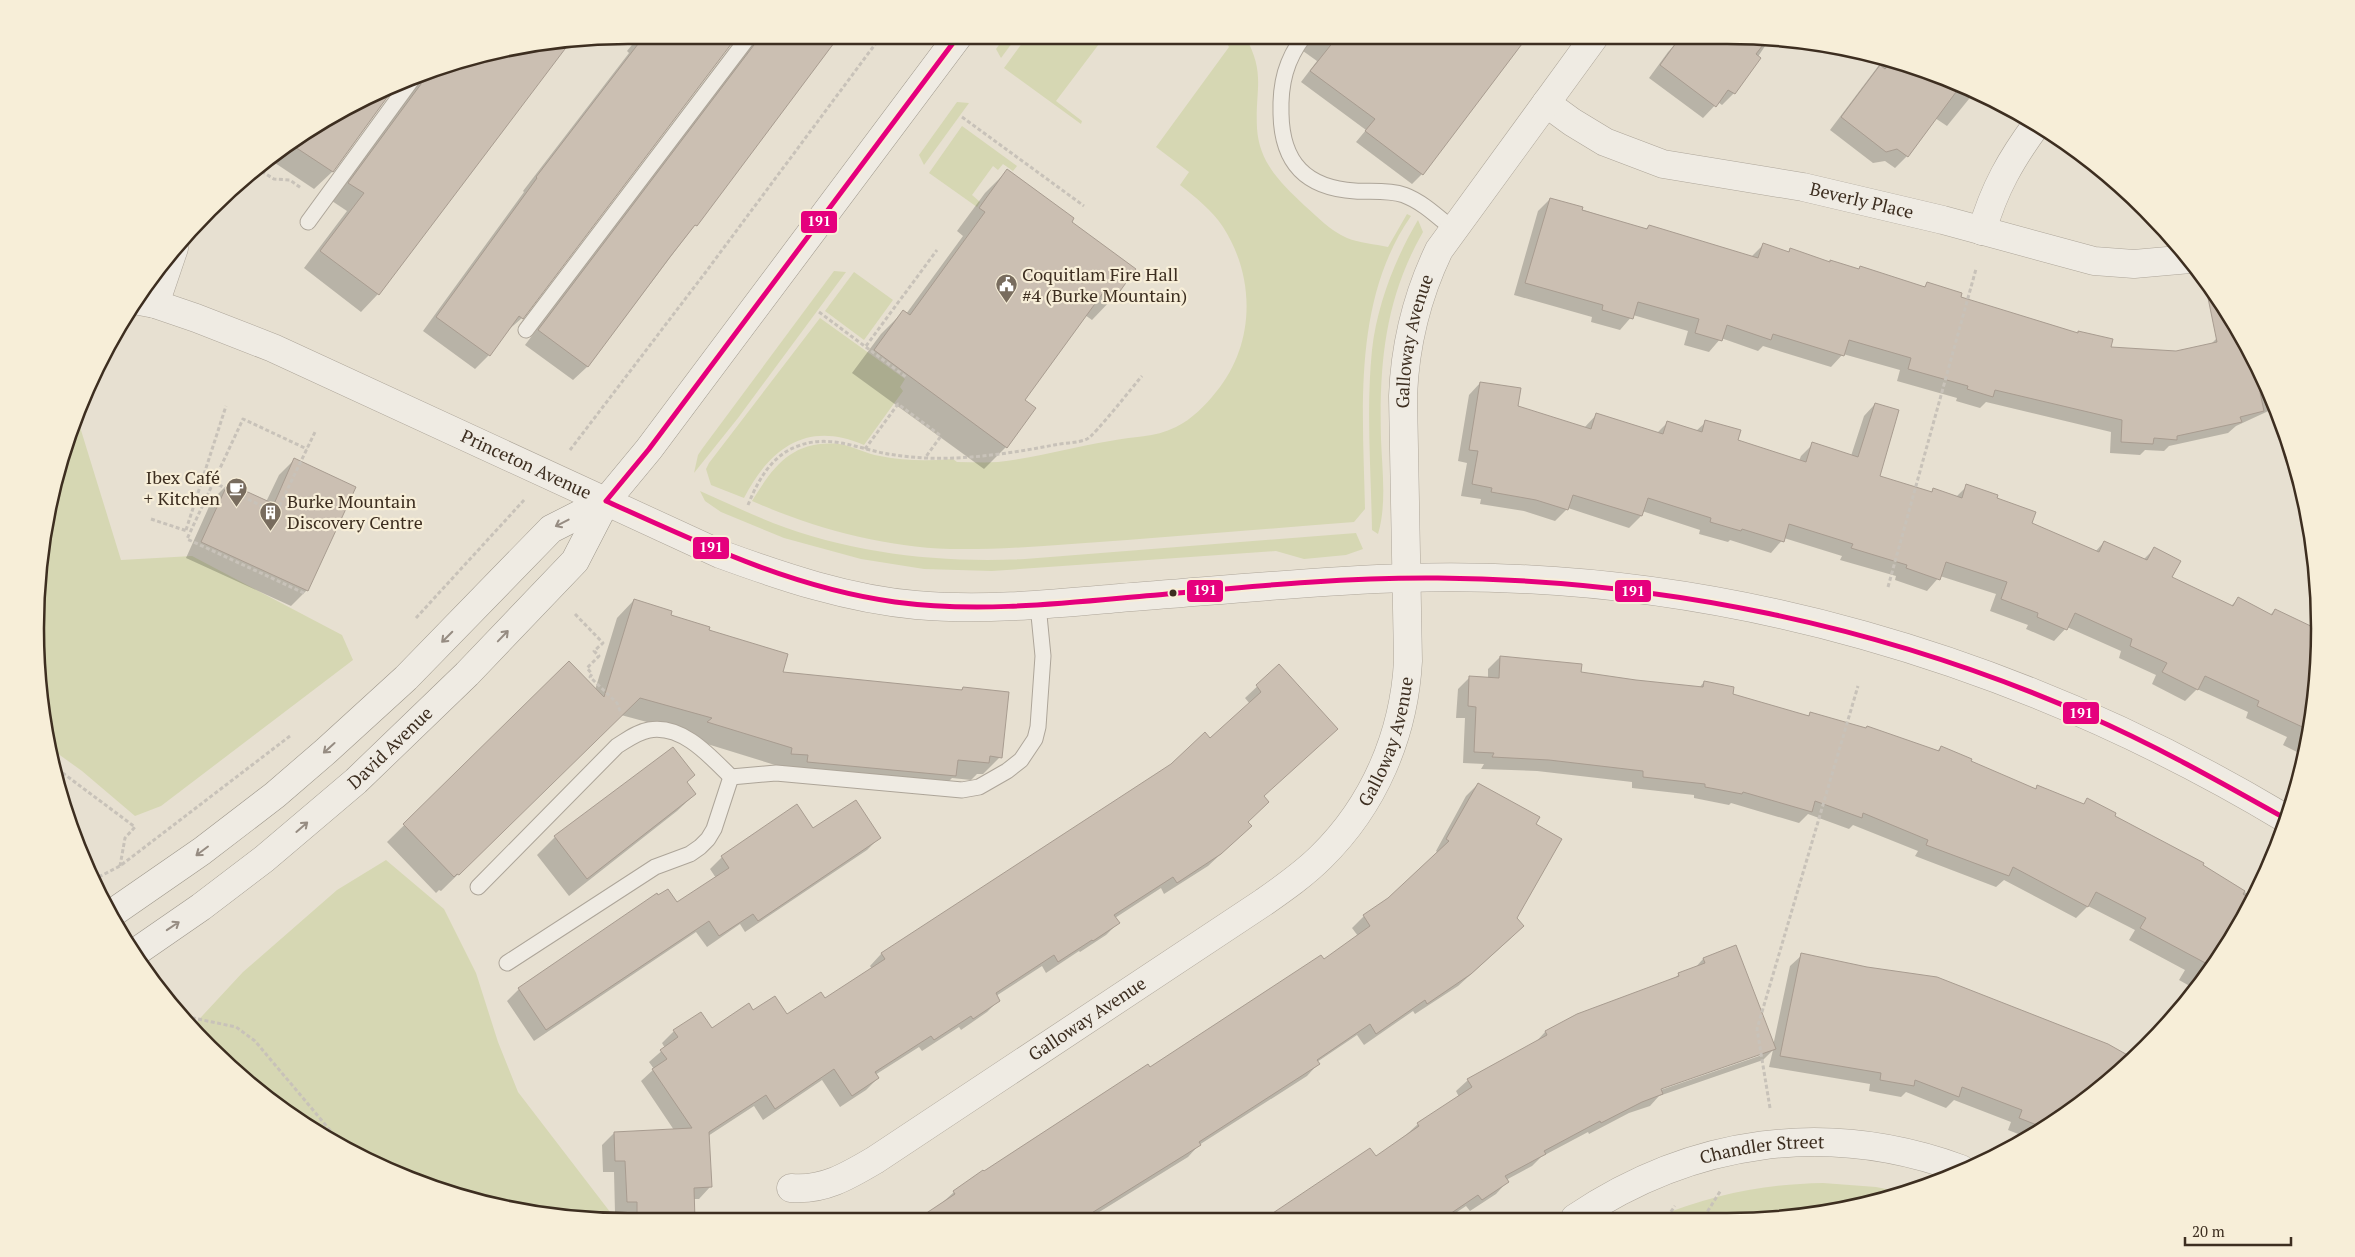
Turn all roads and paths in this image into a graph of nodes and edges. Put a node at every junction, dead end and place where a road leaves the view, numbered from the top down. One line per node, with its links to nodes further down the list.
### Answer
1 (743, 44): 21 (lane)
2 (875, 44): 27 (path)
3 (952, 44): 34 (street, David Avenue)
4 (1299, 44): 14 (lane)
5 (1589, 44): 7 (street, Galloway Avenue)
6 (406, 88): 13 (lane)
7 (1546, 103): 14 (street, Galloway Avenue); 15 (street, Beverly Place)
8 (962, 117): 12 (path)
9 (2033, 131): 15 (street)
10 (264, 172): 11 (path)
11 (290, 180)
12 (1084, 206)
13 (308, 222)
14 (1454, 230): 39 (street, Galloway Avenue)
15 (1982, 231): 17 (street, Beverly Place)
16 (938, 250): 22 (path)
17 (2180, 260)
18 (1976, 269): 40 (path)
19 (144, 302): 34 (street, Princeton Avenue)
20 (819, 312): 22 (path)
21 (526, 330)
22 (866, 346): 24 (path)
23 (1142, 376): 30 (path)
24 (906, 377)
25 (226, 406): 32 (path)
26 (316, 430): 28 (path)
27 (577, 442)
28 (307, 449): 31 (path); 31 (path)
29 (865, 450): 30 (path); 30 (path); 35 (path)
30 (924, 458)
31 (213, 482): 33 (path)
32 (197, 496): 33 (path); 38 (path)
33 (206, 498): 38 (path)
34 (606, 501): 42 (street, Princeton Avenue); 54 (street, David Avenue, one-way to 54); 55 (street, David Avenue, one-way to 34)
35 (748, 504)
36 (512, 512): 44 (path)
37 (151, 519): 38 (path)
38 (188, 531): 41 (path)
39 (1407, 578): 42 (street, Princeton Avenue); 50 (street, Princeton Avenue); 61 (street, Galloway Avenue)
40 (1888, 587)
41 (304, 593)
42 (1038, 605): 49 (lane)
43 (575, 614): 47 (path)
44 (414, 620)
45 (1858, 686): 58 (path)
46 (294, 733): 51 (path)
47 (632, 737): 49 (lane); 53 (lane)
48 (62, 773): 51 (path)
49 (731, 777): 56 (lane)
50 (2280, 816)
51 (120, 866): 52 (path)
52 (99, 877)
53 (478, 887)
54 (117, 911)
55 (140, 949)
56 (507, 963)
57 (193, 1018): 59 (path)
58 (1770, 1108)
59 (332, 1132)
60 (1954, 1167): 64 (street, Chandler Street)
61 (791, 1188)
62 (1721, 1190): 66 (path)
63 (1675, 1206): 65 (path)
64 (1583, 1213)
65 (1670, 1213)
66 (1707, 1213)

